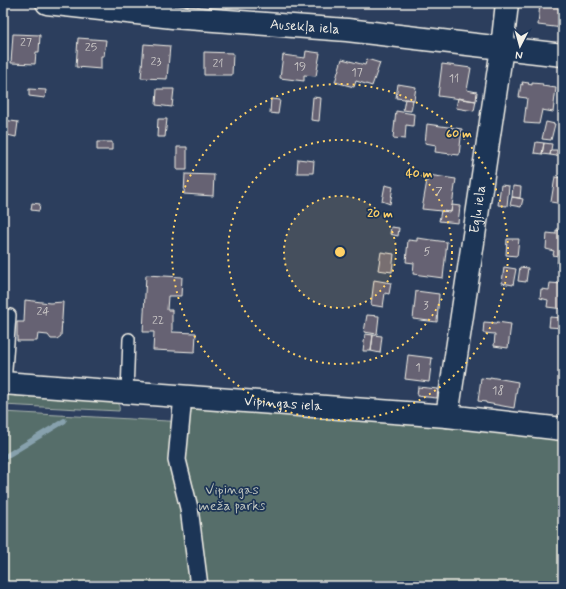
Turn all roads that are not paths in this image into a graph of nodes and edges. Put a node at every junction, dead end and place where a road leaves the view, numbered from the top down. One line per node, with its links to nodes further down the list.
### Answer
1 (47, 3): 3 (street, Ausekļa iela)
2 (507, 3): 3 (street, Egļu iela)
3 (502, 48): 4 (street, Ausekļa iela); 10 (street, Egļu iela)
4 (563, 55)
5 (10, 315): 7 (lane)
6 (129, 339): 8 (lane)
7 (4, 383): 8 (street, Vipingas iela)
8 (127, 392): 9 (street, Vipingas iela)
9 (183, 396): 10 (street, Vipingas iela); 12 (street)
10 (447, 416): 11 (street, Vipingas iela)
11 (563, 429)
12 (199, 586)

